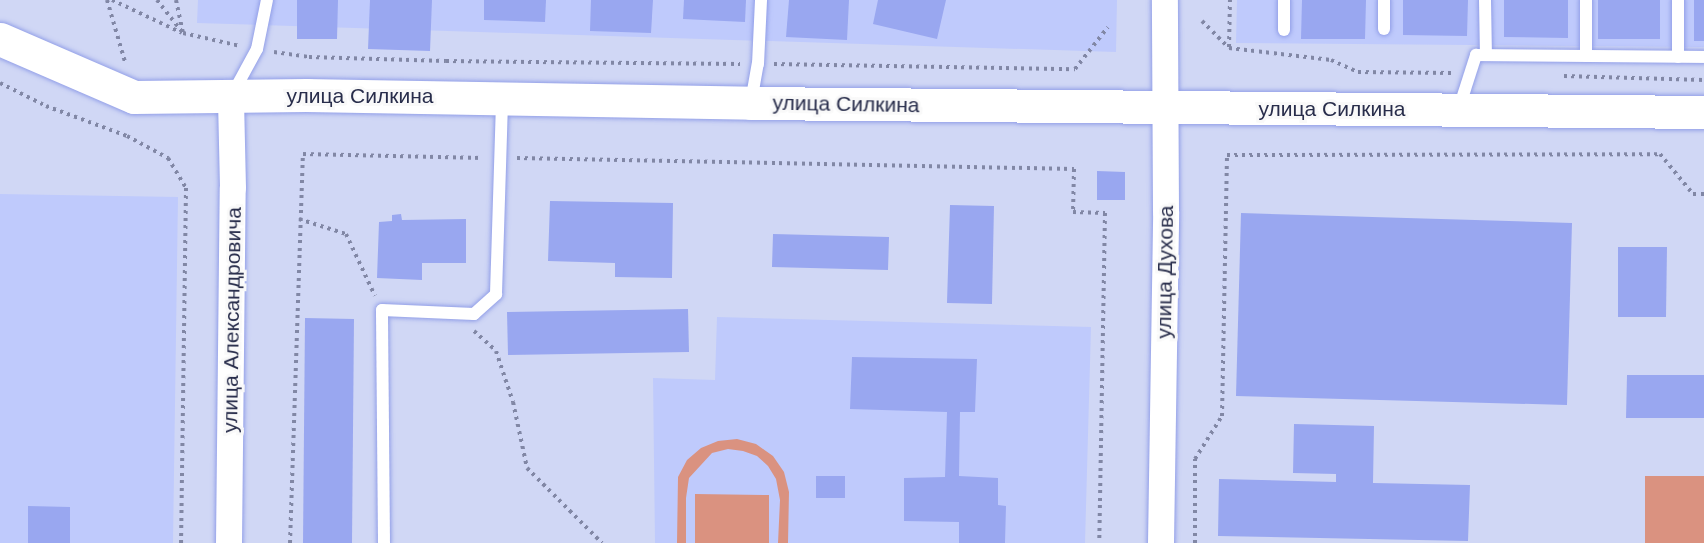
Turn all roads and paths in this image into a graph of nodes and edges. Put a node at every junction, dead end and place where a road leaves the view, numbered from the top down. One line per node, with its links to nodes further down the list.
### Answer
1 (112, 0): 17 (path)
2 (157, 0): 17 (path)
3 (176, 0): 17 (path)
4 (267, 0): 20 (lane)
5 (761, 0): 25 (lane)
6 (1165, 0): 33 (street, улица Духова)
7 (1230, 0): 19 (path)
8 (1284, 0): 16 (lane)
9 (1384, 0): 15 (lane)
10 (1485, 0): 21 (lane)
11 (1586, 0): 22 (lane)
12 (1678, 0): 23 (lane)
13 (1202, 21): 19 (path)
14 (1108, 27): 25 (path)
15 (1384, 29)
16 (1284, 30)
17 (183, 33): 20 (path)
18 (0, 39): 30 (main road, улица Силкина)
19 (1229, 48): 26 (path)
20 (257, 49): 25 (path); 30 (lane)
21 (1486, 55): 22 (lane); 26 (lane)
22 (1586, 56): 23 (lane)
23 (1678, 57): 24 (lane)
24 (1704, 57)
25 (758, 64): 32 (lane)
26 (1470, 74): 34 (lane)
27 (1552, 76): 28 (path)
28 (1704, 80)
29 (0, 83): 41 (path)
30 (231, 97): 31 (main road, улица Силкина); 42 (street, улица Александровича)
31 (502, 98): 32 (main road, улица Силкина); 36 (lane)
32 (751, 103): 33 (main road, улица Силкина)
33 (1164, 108): 34 (main road, улица Силкина); 47 (street, улица Духова)
34 (1458, 110): 35 (main road, улица Силкина)
35 (1704, 112)
36 (500, 158): 38 (path); 40 (lane); 46 (path)
37 (1704, 194): 48 (path)
38 (299, 219): 39 (path); 43 (path)
39 (382, 310): 40 (lane); 44 (lane)
40 (456, 314): 45 (path)
41 (181, 543)
42 (229, 543)
43 (290, 543)
44 (384, 543)
45 (602, 543)
46 (1099, 543)
47 (1161, 543)
48 (1196, 543)

